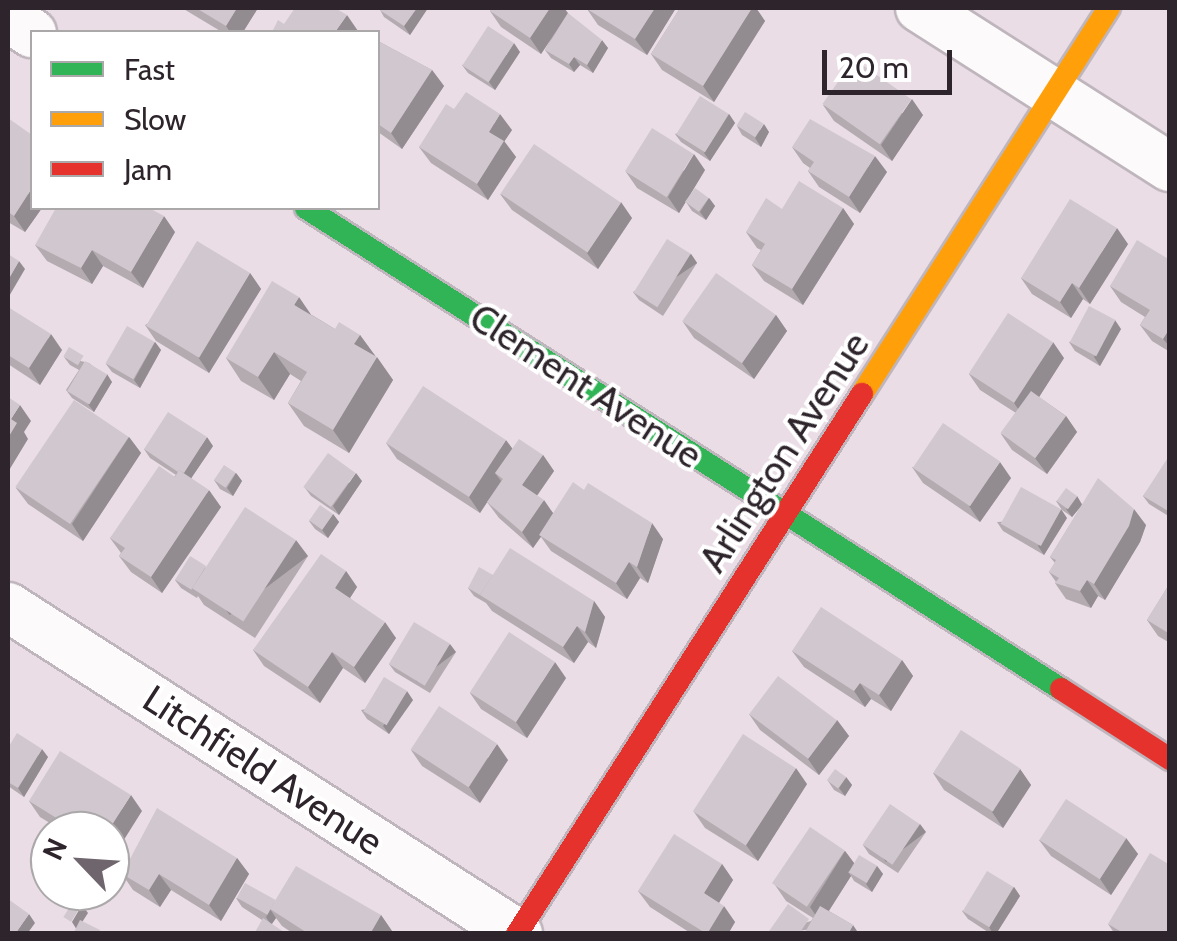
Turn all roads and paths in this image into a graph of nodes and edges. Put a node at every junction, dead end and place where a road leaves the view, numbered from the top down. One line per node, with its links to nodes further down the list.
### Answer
1 (920, 8): 5 (street)
2 (1110, 8): 5 (street, Arlington Avenue)
3 (8, 17): 4 (street)
4 (30, 32)
5 (1054, 93): 6 (street); 8 (street, Arlington Avenue)
6 (1170, 167)
7 (309, 210): 8 (street, Clement Avenue)
8 (786, 513): 10 (street, Clement Avenue); 11 (street, Arlington Avenue)
9 (8, 607): 11 (street, Litchfield Avenue)
10 (1170, 759)
11 (517, 933)

